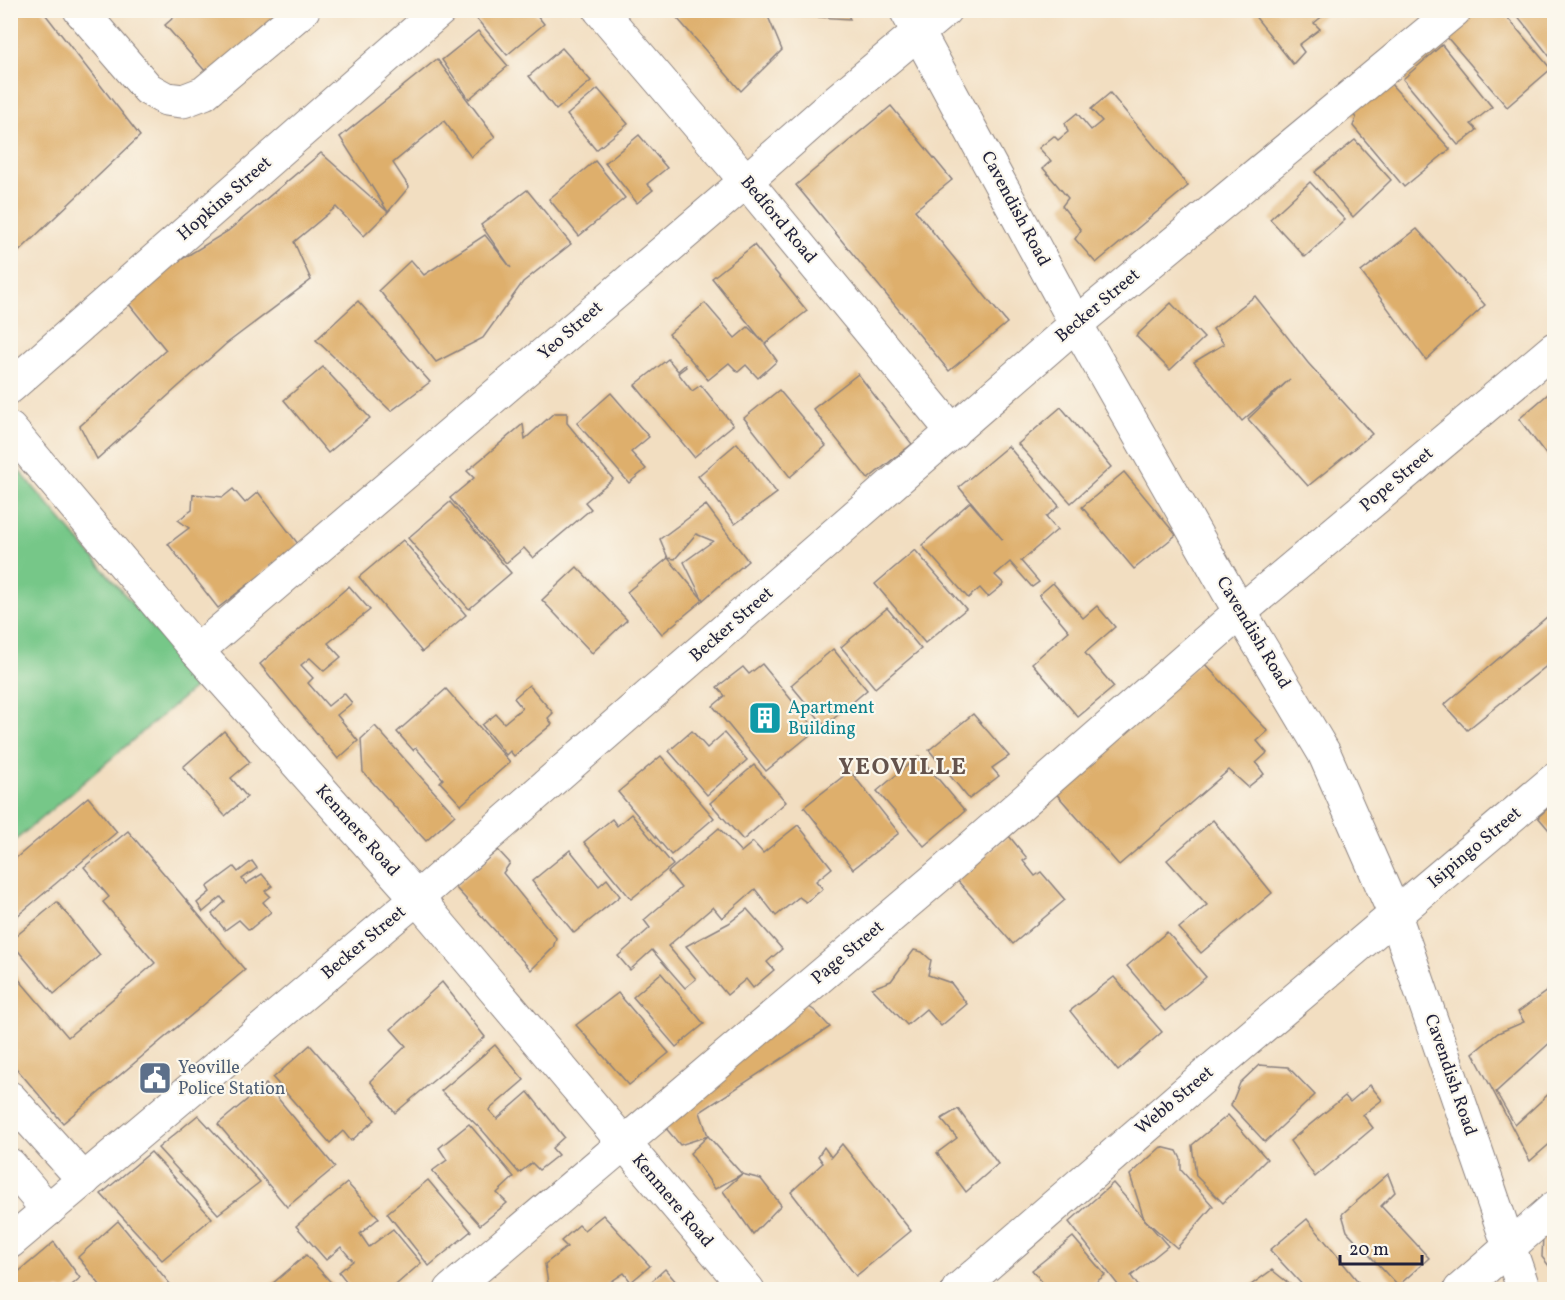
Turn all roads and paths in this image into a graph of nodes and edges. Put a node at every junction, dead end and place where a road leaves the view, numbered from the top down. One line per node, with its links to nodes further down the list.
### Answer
1 (80, 10): 2 (street)
2 (303, 10)
3 (440, 10): 11 (street, Hopkins Street)
4 (600, 10): 8 (street, Bedford Road)
5 (945, 10): 7 (street, Yeo Street)
6 (1455, 10): 9 (street, Becker Street)
7 (912, 21): 8 (street, Yeo Street); 9 (street, Cavendish Road)
8 (746, 181): 13 (street, Bedford Road); 15 (street, Yeo Street)
9 (1076, 324): 13 (street, Becker Street); 14 (street, Cavendish Road)
10 (1554, 349): 14 (street, Pope Street)
11 (10, 387)
12 (10, 429): 15 (street, Kenmere Road)
13 (953, 432): 17 (street, Becker Street)
14 (1240, 612): 18 (street, Cavendish Road); 20 (street, Page Street)
15 (197, 651): 17 (street, Kenmere Road)
16 (1554, 780): 18 (street, Isipingo Street)
17 (417, 898): 20 (street, Kenmere Road); 22 (street, Becker Street)
18 (1395, 915): 26 (street, Cavendish Road); 29 (street, Webb Street)
19 (10, 1098): 22 (street)
20 (624, 1144): 27 (street, Page Street); 28 (street, Kenmere Road)
21 (10, 1166): 24 (street)
22 (84, 1179): 24 (street, Becker Street)
23 (1554, 1208): 26 (street)
24 (48, 1210): 25 (street, Becker Street)
25 (10, 1242)
26 (1509, 1248): 30 (street); 31 (street, Cavendish Road)
27 (451, 1290)
28 (748, 1290)
29 (958, 1290)
30 (1460, 1290)
31 (1524, 1290)

